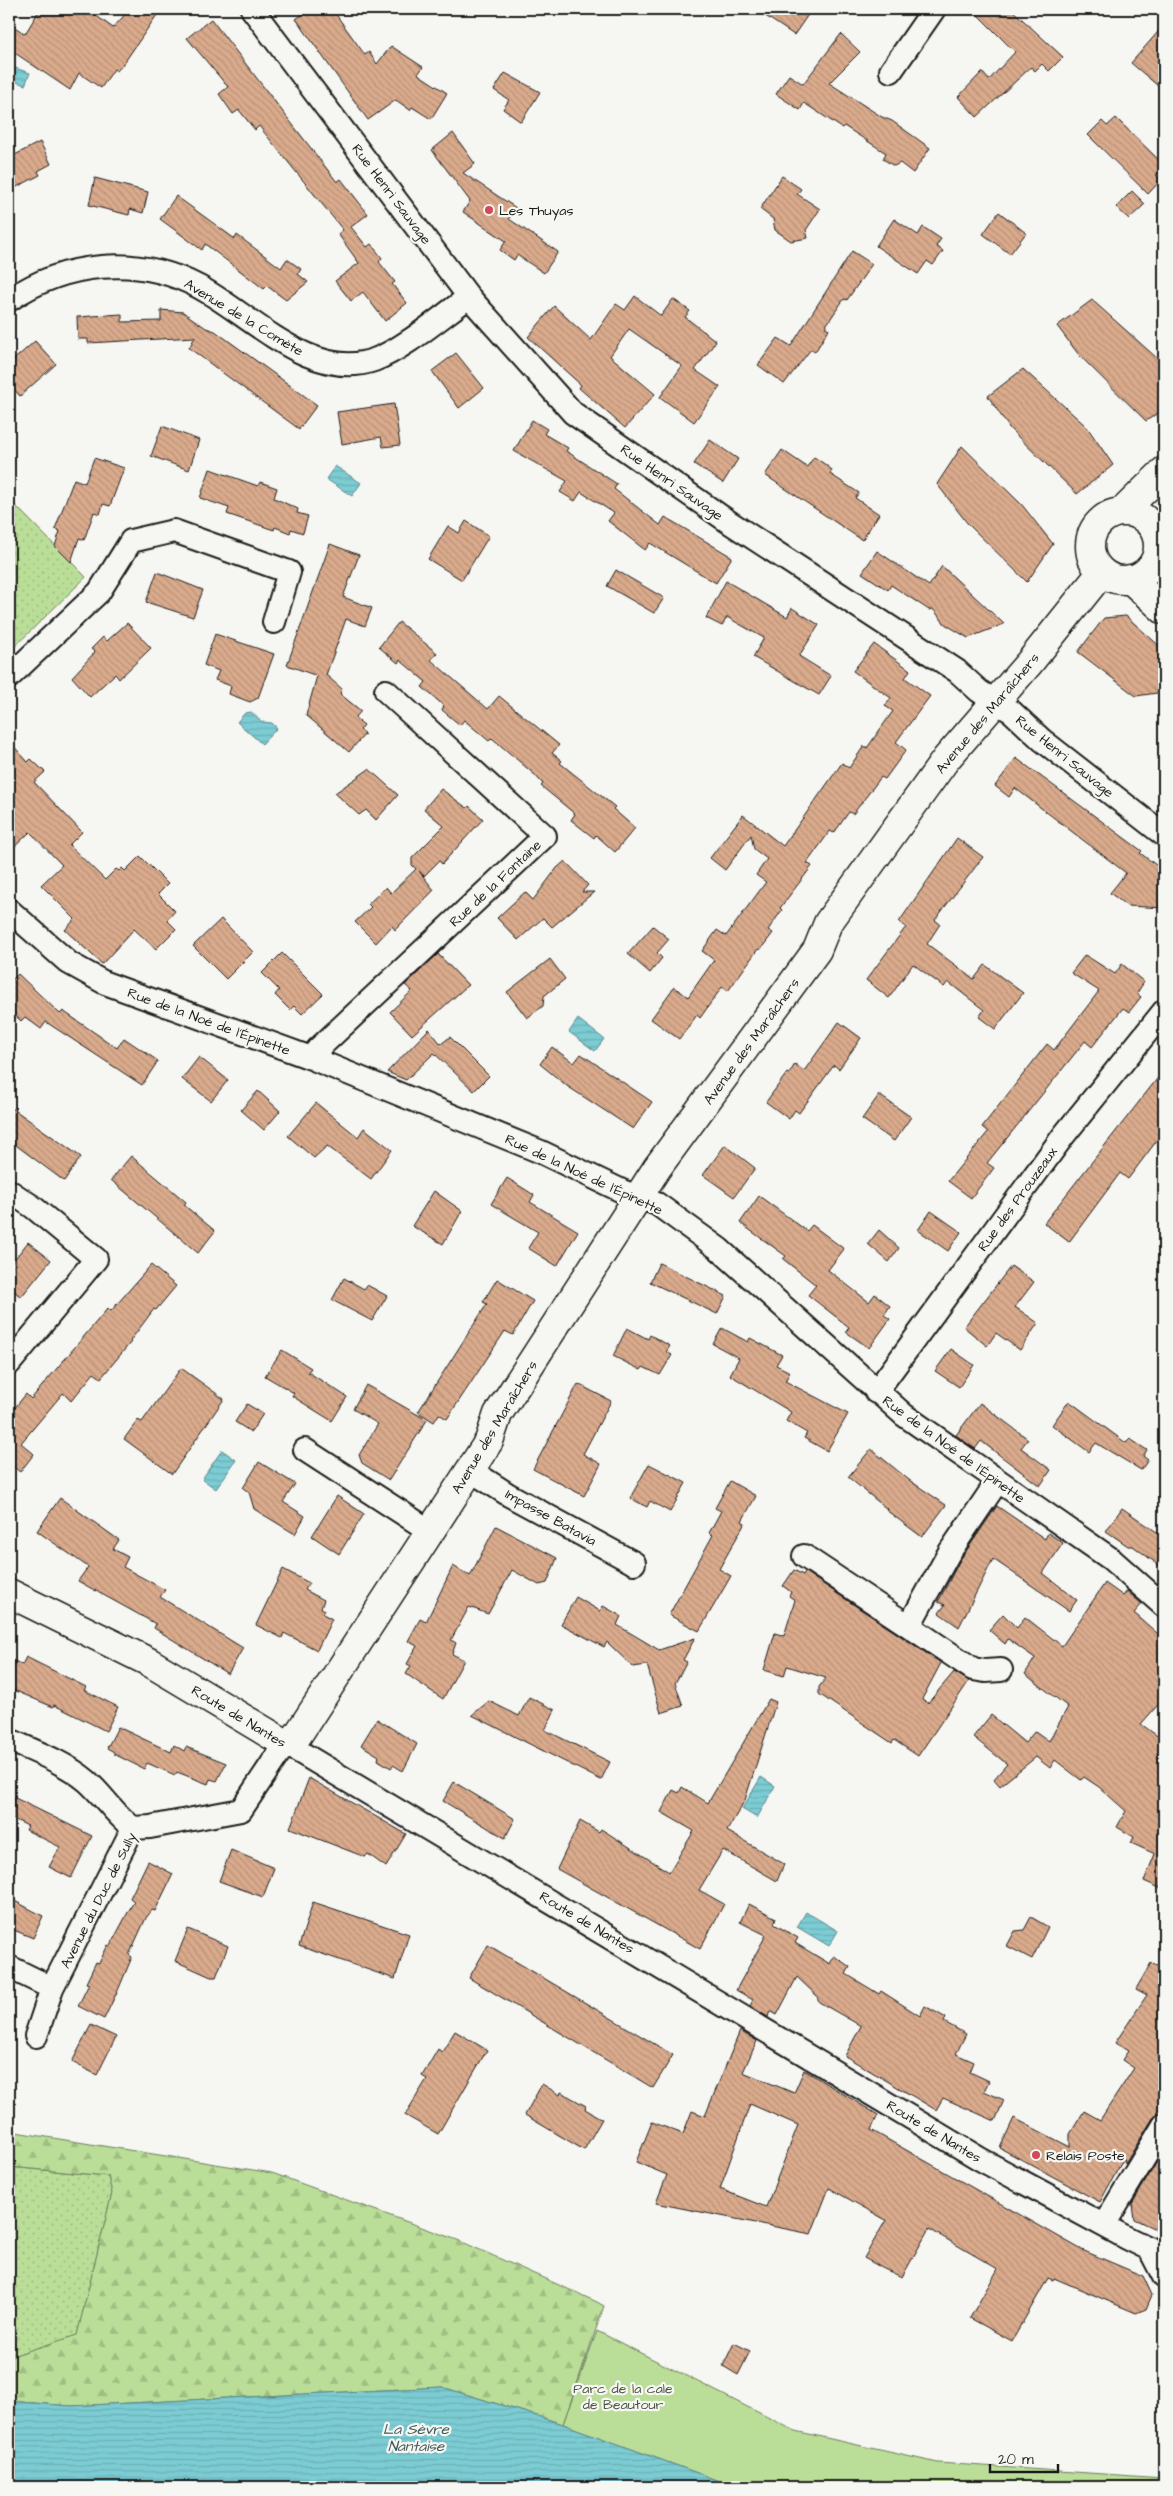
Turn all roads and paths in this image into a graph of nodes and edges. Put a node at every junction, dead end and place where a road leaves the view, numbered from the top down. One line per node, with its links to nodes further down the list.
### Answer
1 (252, 9): 4 (street, Rue Henri Sauvage)
2 (934, 9): 3 (street)
3 (891, 72)
4 (468, 297): 5 (street, Avenue de la Comète); 15 (street, Rue Henri Sauvage)
5 (9, 300)
6 (1164, 471): 7 (main road)
7 (1122, 512): 8 (main road); 9 (main road)
8 (1160, 541): 10 (main road)
9 (1102, 572): 10 (main road); 15 (main road, Avenue des Maraîchers)
10 (1130, 579): 11 (main road)
11 (1164, 610)
12 (274, 622): 13 (street)
13 (9, 677)
14 (386, 691): 19 (street, Rue de la Fontaine)
15 (996, 701): 16 (street, Rue Henri Sauvage); 21 (main road, Avenue des Maraîchers)
16 (1164, 835)
17 (9, 910): 19 (street, Rue de la Noé de l'Épinette)
18 (1164, 1011): 23 (street, Rue des Prouzeaux)
19 (311, 1058): 21 (street, Rue de la Noé de l'Épinette)
20 (9, 1191): 22 (street)
21 (639, 1196): 23 (street, Rue de la Noé de l'Épinette); 25 (main road, Avenue des Maraîchers)
22 (9, 1364)
23 (876, 1392): 26 (street, Rue de la Noé de l'Épinette)
24 (305, 1450): 27 (street)
25 (470, 1470): 27 (main road, Avenue des Maraîchers); 29 (street, Impasse Batavia)
26 (997, 1482): 31 (street, Rue de la Noé de l'Épinette); 32 (street)
27 (430, 1531): 35 (main road, Avenue des Maraîchers)
28 (804, 1556): 32 (street)
29 (634, 1563)
30 (9, 1592): 35 (main road, Route de Nantes)
31 (1164, 1606)
32 (909, 1626): 33 (street)
33 (1001, 1670)
34 (9, 1740): 36 (street)
35 (288, 1744): 36 (street, Avenue du Duc de Sully); 41 (street, Route de Nantes)
36 (133, 1828): 38 (street, Avenue du Duc de Sully)
37 (9, 1967): 38 (street)
38 (52, 1988): 39 (street, Avenue du Duc de Sully)
39 (36, 2036)
40 (1164, 2125): 41 (street)
41 (1104, 2225): 42 (street, Route de Nantes)
42 (1156, 2252): 43 (street)
43 (1164, 2277)

